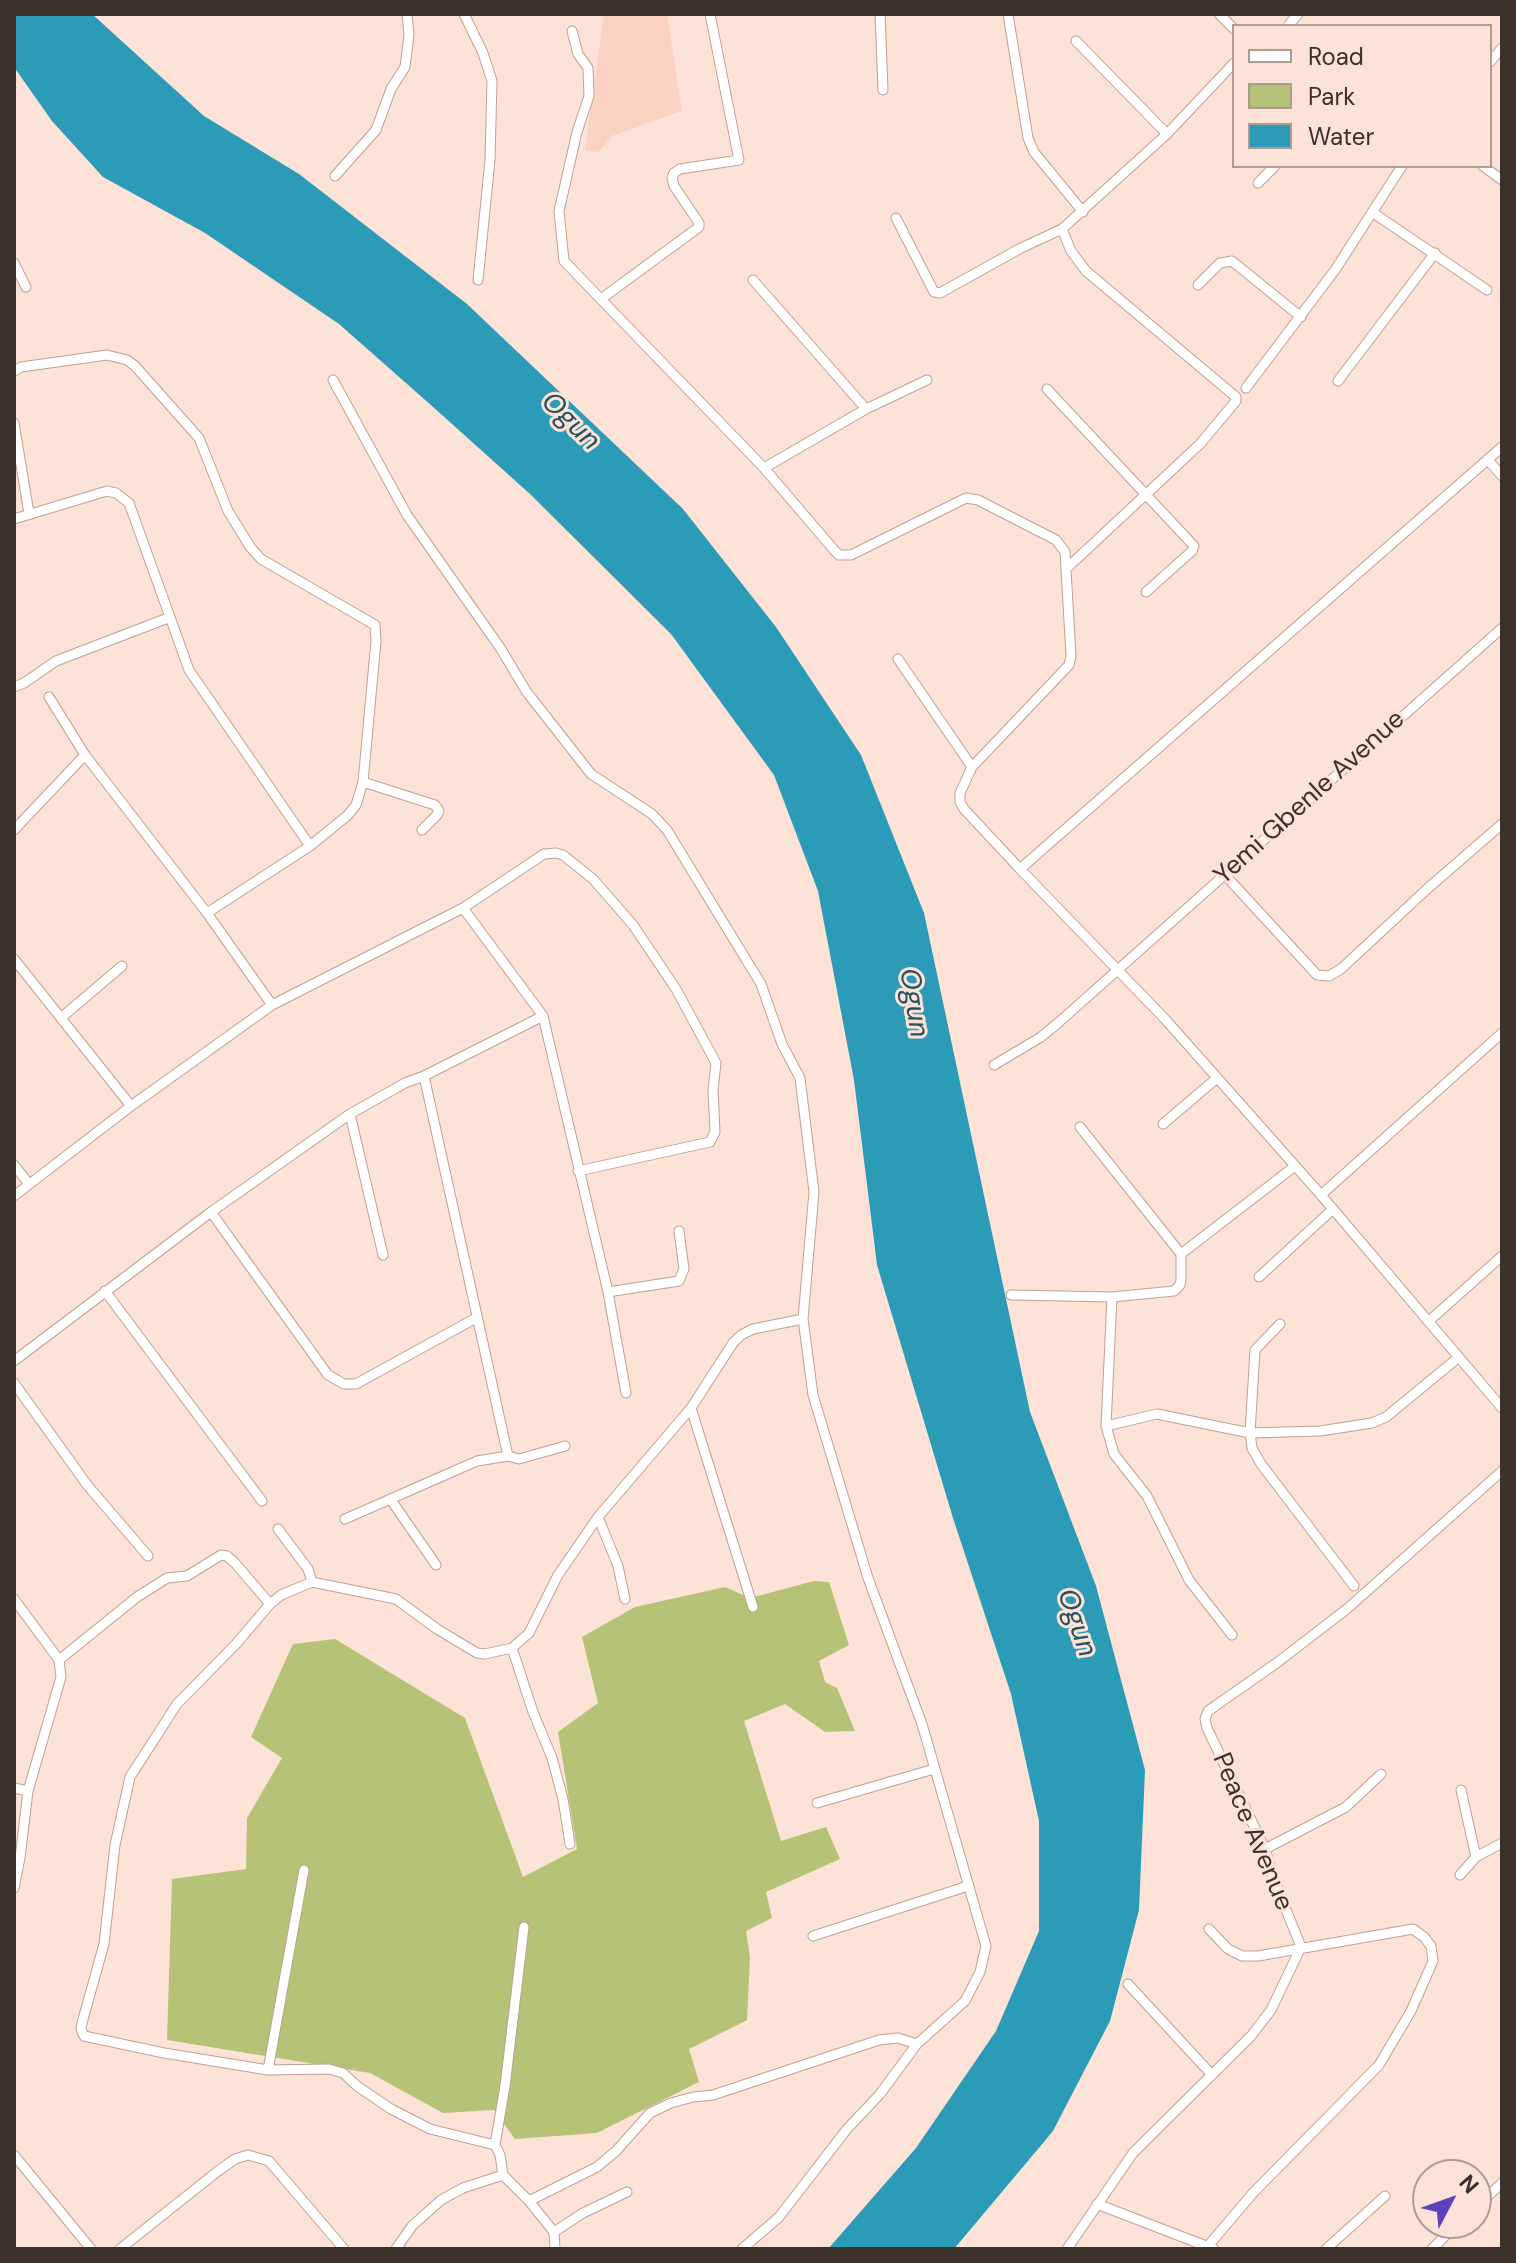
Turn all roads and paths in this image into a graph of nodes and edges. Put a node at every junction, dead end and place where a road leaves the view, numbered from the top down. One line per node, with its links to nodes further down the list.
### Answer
1 (407, 14): 14 (street)
2 (464, 14): 23 (street)
3 (710, 14): 28 (street)
4 (880, 14): 9 (street)
5 (1008, 14): 17 (street)
6 (572, 31): 28 (street)
7 (1076, 41): 10 (street)
8 (1232, 65): 10 (street)
9 (883, 90)
10 (1167, 134): 17 (street)
11 (1273, 168): 16 (street)
12 (1398, 168): 18 (street)
13 (1486, 168): 15 (street)
14 (335, 176)
15 (1502, 180)
16 (1258, 183)
17 (1083, 212): 20 (street)
18 (1372, 212): 21 (street); 29 (street)
19 (896, 218): 20 (street)
20 (1062, 229): 42 (street)
21 (1435, 253): 27 (street); 33 (street)
22 (14, 263): 26 (street)
23 (478, 280)
24 (753, 280): 36 (street)
25 (1198, 285): 29 (street)
26 (26, 287)
27 (1487, 290)
28 (601, 299): 40 (street)
29 (1301, 317): 34 (street)
30 (14, 371): 54 (street)
31 (333, 380): 95 (street)
32 (927, 380): 36 (street)
33 (1338, 381)
34 (1246, 388)
35 (1047, 389): 42 (street)
36 (866, 409): 40 (street)
37 (14, 423): 43 (street)
38 (1502, 447): 39 (street)
39 (1488, 460): 41 (street); 59 (street)
40 (764, 468): 45 (street)
41 (1502, 476)
42 (1146, 495): 45 (street); 46 (street)
43 (29, 513): 44 (street); 47 (street)
44 (14, 519)
45 (1068, 567): 53 (street)
46 (1146, 592)
47 (168, 618): 50 (street); 58 (street)
48 (1502, 628): 60 (street, Yemi Gbenle Avenue)
49 (898, 659): 53 (street)
50 (14, 687)
51 (49, 697): 52 (street)
52 (85, 755): 56 (street); 62 (street)
53 (972, 767): 59 (street)
54 (363, 782): 57 (street); 58 (street)
55 (1502, 824): 60 (street)
56 (14, 830)
57 (422, 830)
58 (310, 846): 62 (street)
59 (1020, 869): 65 (street)
60 (1225, 875): 65 (street, Yemi Gbenle Avenue)
61 (463, 908): 66 (street); 67 (street); 79 (street)
62 (207, 913): 66 (street)
63 (14, 959): 68 (street)
64 (122, 966): 68 (street)
65 (1118, 968): 70 (street, Yemi Gbenle Avenue); 72 (street)
66 (272, 1005): 73 (street)
67 (543, 1016): 71 (street); 79 (street)
68 (62, 1017): 73 (street)
69 (1502, 1033): 81 (street)
70 (994, 1065)
71 (424, 1076): 74 (street); 94 (street)
72 (1217, 1078): 75 (street); 78 (street)
73 (131, 1106): 80 (street)
74 (350, 1114): 84 (street); 87 (street)
75 (1163, 1124)
76 (1080, 1127): 86 (street)
77 (14, 1165): 80 (street)
78 (1295, 1166): 81 (street); 86 (street)
79 (578, 1171): 91 (street)
80 (29, 1184): 82 (street)
81 (1321, 1195): 83 (street)
82 (14, 1196)
83 (1333, 1209): 89 (street); 96 (street)
84 (211, 1212): 90 (street); 94 (street)
85 (679, 1231): 91 (street)
86 (1181, 1254): 93 (street)
87 (383, 1255)
88 (1502, 1256): 96 (street)
89 (1259, 1277)
90 (105, 1291): 99 (street); 110 (street)
91 (608, 1292): 101 (street)
92 (1011, 1295): 93 (street)
93 (1112, 1297): 104 (street)
94 (476, 1318): 107 (street)
95 (803, 1319): 102 (street); 125 (street)
96 (1429, 1321): 98 (street)
97 (1280, 1324): 105 (street)
98 (1459, 1357): 103 (street); 105 (street)
99 (14, 1361)
100 (14, 1383): 114 (street)
101 (626, 1393)
102 (691, 1408): 111 (street); 121 (street)
103 (1502, 1408)
104 (1106, 1426): 105 (street); 122 (street)
105 (1250, 1433): 117 (street)
106 (565, 1446): 107 (street)
107 (508, 1456): 109 (street)
108 (1502, 1471): 133 (street, Peace Avenue)
109 (391, 1500): 112 (street); 115 (street)
110 (262, 1501)
111 (598, 1517): 119 (street); 123 (street)
112 (345, 1519)
113 (278, 1529): 116 (street)
114 (148, 1556)
115 (436, 1565)
116 (312, 1582): 120 (street); 123 (street)
117 (1354, 1586)
118 (14, 1599): 124 (street)
119 (625, 1599)
120 (270, 1604): 124 (street); 145 (street)
121 (753, 1607)
122 (1232, 1635)
123 (512, 1648): 132 (street)
124 (59, 1660): 129 (street)
125 (934, 1769): 130 (street); 137 (street)
126 (1381, 1774): 133 (street)
127 (14, 1788): 129 (street)
128 (1461, 1790): 134 (street)
129 (28, 1791): 138 (street)
130 (817, 1803)
131 (1502, 1843): 134 (street)
132 (570, 1844)
133 (1265, 1849): 142 (street, Peace Avenue)
134 (1476, 1857): 136 (street)
135 (304, 1870): 145 (street)
136 (1460, 1875)
137 (968, 1886): 141 (street); 144 (street)
138 (14, 1888)
139 (524, 1927): 147 (street)
140 (1209, 1929): 142 (street)
141 (813, 1936)
142 (1301, 1947): 146 (street); 155 (street)
143 (1128, 1984): 146 (street)
144 (917, 2044): 152 (street); 161 (street)
145 (268, 2070): 147 (street)
146 (1212, 2075): 153 (street)
147 (495, 2145): 149 (street)
148 (14, 2155): 156 (street)
149 (503, 2175): 152 (street); 159 (street)
150 (627, 2192): 154 (street)
151 (1385, 2196): 163 (street)
152 (529, 2201): 154 (street)
153 (1097, 2204): 155 (street); 162 (street)
154 (554, 2232): 160 (street)
155 (1211, 2248)
156 (91, 2249)
157 (120, 2249): 158 (street)
158 (344, 2249)
159 (396, 2249)
160 (555, 2249)
161 (742, 2249)
162 (1067, 2249)
163 (1326, 2249)

